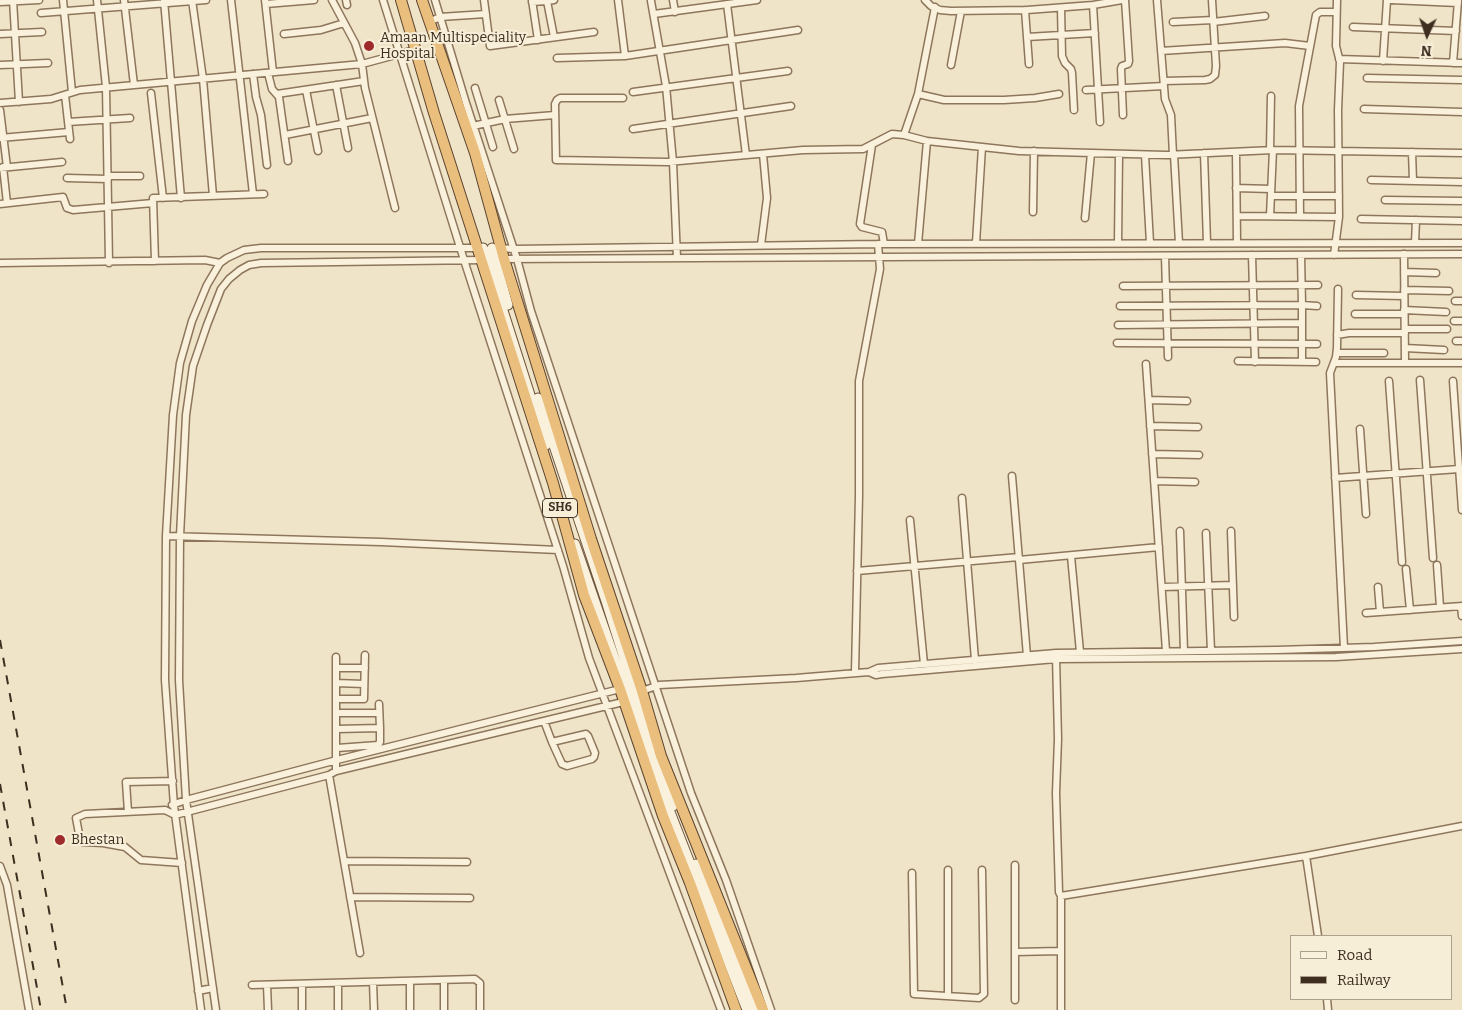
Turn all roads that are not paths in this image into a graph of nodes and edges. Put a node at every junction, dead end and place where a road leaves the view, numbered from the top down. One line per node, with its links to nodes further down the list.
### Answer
1 (39, 0): 25 (street)
2 (63, 0): 42 (street)
3 (97, 0): 39 (street)
4 (206, 0): 26 (street)
5 (231, 0): 90 (street)
6 (314, 0): 32 (street)
7 (332, 0): 53 (street)
8 (383, 0): 74 (street)
9 (401, 0): 71 (highway, SH6)
10 (422, 0): 50 (highway)
11 (435, 0): 49 (street)
12 (484, 0): 46 (street)
13 (547, 0): 14 (street); 27 (street); 66 (street)
14 (554, 0)
15 (618, 0): 75 (street)
16 (674, 0): 43 (street)
17 (757, 0): 35 (street)
18 (925, 0): 37 (street)
19 (1124, 0): 36 (street); 103 (street)
20 (1157, 0): 73 (street)
21 (1212, 0): 52 (street)
22 (1337, 0): 44 (street)
23 (1387, 0): 55 (street)
24 (1391, 0): 29 (street)
25 (13, 1): 30 (street); 60 (street)
26 (192, 1): 31 (street); 93 (street)
27 (532, 1): 67 (street)
28 (652, 1): 47 (street)
29 (1427, 1): 33 (street)
30 (0, 2)
31 (164, 2): 34 (street); 95 (street)
32 (265, 2): 88 (street)
33 (1458, 2): 57 (street)
34 (124, 3): 39 (street); 98 (street)
35 (726, 4): 43 (street); 68 (street)
36 (1093, 5): 38 (street); 61 (street)
37 (936, 8): 41 (street); 112 (street)
38 (1061, 8): 40 (street); 64 (street)
39 (98, 9): 42 (street); 101 (street)
40 (1025, 10): 41 (street); 65 (street)
41 (961, 11): 86 (street)
42 (64, 12): 45 (street); 107 (street)
43 (675, 12): 47 (street)
44 (1336, 12): 69 (street); 77 (street)
45 (41, 14)
46 (486, 14): 49 (street); 67 (street)
47 (654, 14): 72 (street)
48 (1266, 16): 52 (street)
49 (440, 17): 50 (street); 136 (street)
50 (429, 22): 216 (highway)
51 (1173, 22): 52 (street)
52 (1213, 22): 70 (street)
53 (344, 23): 63 (street); 83 (street)
54 (1352, 27): 55 (street)
55 (1385, 28): 57 (street); 78 (street)
56 (798, 30): 68 (street)
57 (1456, 31): 80 (street)
58 (42, 32): 60 (street)
59 (594, 32): 66 (street)
60 (15, 33): 62 (street); 82 (street)
61 (1094, 33): 64 (street); 106 (street)
62 (0, 34)
63 (284, 34)
64 (1062, 35): 65 (street); 122 (street)
65 (1027, 37): 84 (street)
66 (554, 38): 67 (street)
67 (538, 40)
68 (731, 40): 72 (street); 91 (street)
69 (1310, 46): 70 (street); 151 (street)
70 (1215, 48): 73 (street); 97 (street)
71 (414, 50): 74 (street); 216 (highway, SH6)
72 (660, 51): 75 (street); 100 (street)
73 (1161, 52): 97 (street)
74 (399, 54): 83 (street); 215 (street)
75 (625, 56): 76 (street)
76 (557, 58)
77 (1339, 59): 78 (street); 154 (street)
78 (1383, 61): 80 (street)
79 (48, 63): 82 (street)
80 (1453, 63): 81 (street)
81 (1462, 63)
82 (17, 64): 85 (street); 117 (street)
83 (362, 64): 88 (street); 96 (street)
84 (1029, 64)
85 (0, 65)
86 (951, 65)
87 (788, 71): 91 (street)
88 (271, 73): 89 (street); 111 (street)
89 (253, 74): 90 (street); 168 (street)
90 (240, 75): 93 (street); 178 (street)
91 (736, 77): 100 (street); 124 (street)
92 (1367, 78): 94 (street)
93 (203, 79): 95 (street); 180 (street)
94 (1462, 80)
95 (172, 81): 98 (street); 184 (street)
96 (364, 81): 99 (street); 128 (street)
97 (1164, 84): 103 (street); 164 (street)
98 (134, 85): 101 (street)
99 (336, 85): 104 (street); 135 (street)
100 (666, 86): 108 (street); 134 (street)
101 (106, 87): 107 (street); 130 (street)
102 (475, 88): 133 (street)
103 (1122, 88): 106 (street); 126 (street)
104 (306, 90): 111 (street); 138 (street)
105 (1086, 90): 106 (street)
106 (1098, 90): 132 (street)
107 (72, 92): 110 (street)
108 (633, 92)
109 (151, 93): 183 (street)
110 (65, 94): 117 (street); 131 (street)
111 (277, 94): 141 (street)
112 (918, 94): 113 (street); 140 (street)
113 (1059, 94)
114 (1271, 96): 150 (street)
115 (623, 98): 125 (street)
116 (499, 100): 129 (street)
117 (19, 102): 118 (street)
118 (0, 103)
119 (791, 106): 124 (street)
120 (1364, 109): 123 (street)
121 (0, 110): 142 (street)
122 (1074, 110)
123 (1462, 112)
124 (741, 114): 134 (street); 162 (street)
125 (555, 115): 129 (street); 167 (street)
126 (1123, 115)
127 (130, 118): 130 (street)
128 (372, 118): 135 (street); 190 (street)
129 (505, 119): 133 (street); 149 (street)
130 (107, 120): 131 (street); 172 (street)
131 (68, 122): 139 (street)
132 (1100, 122)
133 (486, 123): 136 (street); 146 (street)
134 (669, 123): 137 (street); 167 (street)
135 (343, 124): 138 (street); 148 (street)
136 (473, 126): 217 (street)
137 (633, 128)
138 (314, 130): 141 (street); 152 (street)
139 (70, 132): 142 (street); 143 (street)
140 (904, 134): 144 (street); 145 (street)
141 (284, 135): 165 (street)
142 (2, 138): 169 (street)
143 (70, 139)
144 (927, 142): 147 (street); 210 (street)
145 (872, 145): 160 (street); 209 (street)
146 (493, 147)
147 (982, 147): 153 (street); 211 (street)
148 (348, 148)
149 (514, 149)
150 (1271, 150): 151 (street); 155 (street); 177 (street)
151 (1299, 150): 154 (street); 181 (street)
152 (318, 151)
153 (1034, 151): 157 (street); 191 (street)
154 (1338, 151): 156 (street); 182 (street)
155 (1236, 152): 158 (street); 176 (street)
156 (1412, 152): 159 (street); 174 (street)
157 (1091, 153): 161 (street); 196 (street)
158 (1204, 153): 164 (street); 205 (street)
159 (1462, 153)
160 (763, 154): 162 (street); 212 (street)
161 (1119, 154): 163 (street); 202 (street)
162 (746, 155): 167 (street)
163 (1145, 155): 164 (street); 203 (street)
164 (1174, 155): 204 (street)
165 (288, 160)
166 (62, 162): 169 (street)
167 (673, 162): 213 (street)
168 (267, 165)
169 (3, 167): 187 (street)
170 (140, 176): 172 (street)
171 (67, 178): 172 (street)
172 (108, 178): 189 (street)
173 (1371, 180): 174 (street)
174 (1413, 181): 175 (street)
175 (1462, 182)
176 (1236, 188): 177 (street); 192 (street)
177 (1271, 193): 181 (street); 193 (street)
178 (253, 194): 179 (street); 180 (street)
179 (264, 194)
180 (213, 196): 184 (street)
181 (1300, 196): 182 (street); 194 (street)
182 (1339, 196): 195 (street)
183 (163, 198): 184 (street); 188 (street)
184 (181, 198)
185 (1385, 200): 186 (street)
186 (1462, 201)
187 (4, 203): 189 (street)
188 (153, 203): 189 (street); 230 (street)
189 (109, 206): 233 (street)
190 (395, 208)
191 (1033, 212)
192 (1237, 216): 193 (street); 206 (street)
193 (1270, 216): 194 (street)
194 (1300, 216): 195 (street)
195 (1339, 217): 200 (street)
196 (1085, 218)
197 (1361, 219): 198 (street)
198 (1416, 220): 199 (street); 201 (street)
199 (1462, 221)
200 (1336, 242): 201 (street); 207 (street); 223 (street)
201 (1415, 242): 208 (street)
202 (1118, 243): 203 (street); 211 (street)
203 (1150, 243): 204 (street)
204 (1179, 243): 205 (street)
205 (1207, 243): 206 (street)
206 (1237, 243): 207 (street)
207 (1262, 243): 221 (street)
208 (1462, 243)
209 (881, 244): 210 (street); 212 (street); 226 (street)
210 (918, 244): 211 (street)
211 (976, 244)
212 (761, 245): 213 (street)
213 (677, 246): 217 (street); 225 (street)
214 (377, 248): 215 (street); 231 (street); 234 (street)
215 (460, 248): 216 (street); 228 (street)
216 (488, 248): 217 (street); 227 (highway, SH6); 227 (highway)
217 (514, 249): 229 (street)
218 (1404, 254): 219 (street); 223 (street); 235 (street)
219 (1462, 254)
220 (1252, 255): 221 (street); 224 (street); 239 (street)
221 (1262, 255): 222 (street)
222 (1301, 255): 223 (street); 237 (street)
223 (1334, 255)
224 (1165, 256): 226 (street); 238 (street)
225 (677, 258): 226 (street); 229 (street)
226 (879, 258): 318 (street)
227 (492, 259): 228 (street); 229 (street); 351 (highway, SH6); 352 (highway); 419 (main road); 420 (main road)
228 (464, 260): 231 (street); 309 (street)
229 (517, 260): 350 (street)
230 (155, 262): 233 (street); 234 (street)
231 (377, 262): 307 (street)
232 (0, 263): 233 (street)
233 (109, 263)
234 (220, 263): 306 (street)
235 (1404, 272): 236 (street); 244 (street)
236 (1436, 273)
237 (1301, 284): 239 (street); 240 (street); 246 (street)
238 (1166, 285): 239 (street); 241 (street); 248 (street)
239 (1253, 285): 249 (street)
240 (1318, 285)
241 (1123, 286)
242 (1338, 289): 262 (street)
243 (1449, 291): 244 (street)
244 (1404, 293): 245 (street); 251 (street)
245 (1356, 295)
246 (1302, 305): 249 (street); 250 (street); 256 (street)
247 (1120, 306): 248 (street)
248 (1167, 306): 249 (street); 259 (street)
249 (1253, 306): 257 (street)
250 (1317, 306)
251 (1404, 312): 252 (street); 253 (street); 261 (street)
252 (1446, 312)
253 (1355, 314)
254 (1454, 321): 255 (street)
255 (1462, 321)
256 (1302, 323): 257 (street); 267 (street)
257 (1253, 324): 259 (street); 265 (street)
258 (1118, 326): 259 (street)
259 (1168, 326): 264 (street)
260 (1447, 329): 261 (street)
261 (1405, 331): 262 (street); 268 (street)
262 (1337, 335): 270 (street)
263 (1117, 343): 264 (street)
264 (1168, 344): 265 (street); 272 (street)
265 (1254, 344): 267 (street); 275 (street)
266 (1317, 344): 267 (street)
267 (1301, 345): 274 (street)
268 (1405, 348): 269 (street); 278 (street)
269 (1444, 350)
270 (1337, 353): 271 (street); 277 (street)
271 (1384, 353)
272 (1168, 357)
273 (1238, 360): 275 (street)
274 (1302, 361): 275 (street); 276 (street)
275 (1255, 362)
276 (1316, 362)
277 (1334, 363): 278 (street); 296 (street)
278 (1405, 363): 279 (street)
279 (1462, 363)
280 (1146, 364): 284 (street)
281 (1420, 380): 292 (street)
282 (1453, 380): 291 (street)
283 (1389, 381): 293 (street)
284 (1148, 400): 285 (street); 286 (street)
285 (1188, 401)
286 (1150, 426): 287 (street); 289 (street)
287 (1198, 427)
288 (1360, 428): 295 (street)
289 (1152, 454): 290 (street); 297 (street)
290 (1199, 455)
291 (1459, 469): 292 (street); 300 (street)
292 (1428, 471): 293 (street); 311 (street)
293 (1396, 473): 295 (street); 314 (street)
294 (1012, 476): 312 (street)
295 (1363, 476): 296 (street); 301 (street)
296 (1335, 478): 332 (street)
297 (1154, 481): 298 (street); 308 (street)
298 (1195, 482)
299 (962, 498): 313 (street)
300 (1462, 510)
301 (1366, 514)
302 (910, 520): 316 (street)
303 (1180, 531): 319 (street)
304 (1231, 531): 321 (street)
305 (1206, 533): 320 (street)
306 (166, 536): 307 (street); 361 (street)
307 (180, 536): 309 (street); 360 (street)
308 (1159, 548): 310 (street); 322 (street)
309 (558, 550): 353 (street)
310 (1071, 556): 312 (street); 337 (street)
311 (1433, 558)
312 (1019, 559): 313 (street); 339 (street)
313 (967, 561): 316 (street); 342 (street)
314 (1402, 562)
315 (1437, 565): 325 (street)
316 (914, 566): 318 (street); 343 (street)
317 (1406, 569): 326 (street)
318 (857, 571): 346 (street)
319 (1182, 586): 320 (street); 322 (street); 335 (street)
320 (1208, 586): 321 (street); 336 (street)
321 (1233, 586): 330 (street)
322 (1162, 587): 334 (street)
323 (1378, 587): 328 (street)
324 (1461, 606): 325 (street); 329 (street)
325 (1440, 607): 326 (street)
326 (1410, 610): 328 (street)
327 (1366, 612): 328 (street)
328 (1380, 612)
329 (1462, 616)
330 (1234, 617)
331 (1462, 641): 332 (street)
332 (1344, 648): 336 (street)
333 (1462, 649): 340 (street)
334 (1166, 651): 335 (street); 337 (street)
335 (1184, 651): 336 (street)
336 (1211, 651)
337 (1080, 652): 340 (street)
338 (365, 655): 345 (street)
339 (1027, 656): 340 (street); 342 (street)
340 (1056, 656): 347 (street); 389 (street)
341 (336, 657): 344 (street)
342 (975, 660): 343 (street)
343 (924, 664): 347 (street)
344 (336, 668): 345 (street); 348 (street)
345 (365, 668): 349 (street)
346 (855, 672): 347 (street); 350 (street)
347 (869, 672)
348 (336, 683): 349 (street); 354 (street)
349 (364, 684): 354 (street)
350 (655, 686): 352 (street); 422 (street)
351 (620, 689): 353 (street); 355 (highway, SH6)
352 (642, 691): 421 (highway)
353 (602, 693): 357 (street); 363 (street)
354 (336, 699): 358 (street)
355 (623, 702): 357 (street); 418 (highway, SH6)
356 (379, 704): 359 (street)
357 (606, 706): 362 (street); 417 (street)
358 (336, 713): 359 (street); 365 (street)
359 (379, 713): 364 (street)
360 (182, 714): 361 (street); 373 (street)
361 (168, 715): 372 (street)
362 (544, 721): 366 (street); 367 (street)
363 (476, 725): 366 (street); 369 (street)
364 (380, 728): 365 (street); 368 (street)
365 (336, 729): 368 (street)
366 (479, 737): 370 (street)
367 (552, 742): 367 (street)
368 (337, 748): 369 (street)
369 (337, 760): 370 (street); 373 (street)
370 (336, 771): 371 (street)
371 (329, 775): 376 (street); 381 (street)
372 (173, 781): 374 (street); 377 (street)
373 (186, 800): 374 (street); 376 (street)
374 (174, 804): 375 (street); 378 (street)
375 (165, 810): 377 (street); 378 (street)
376 (188, 811): 378 (street); 403 (street)
377 (128, 812): 383 (street)
378 (175, 815): 383 (street)
379 (1462, 826): 380 (street)
380 (1306, 856): 389 (street); 392 (street)
381 (344, 861): 382 (street); 390 (street)
382 (467, 862)
383 (182, 863): 404 (street)
384 (1015, 865): 394 (street)
385 (0, 866): 407 (street)
386 (948, 870): 405 (street)
387 (982, 870): 405 (street)
388 (912, 873): 405 (street)
389 (1061, 896): 393 (street)
390 (350, 898): 391 (street); 395 (street)
391 (470, 898)
392 (1318, 935)
393 (1060, 951): 394 (street); 423 (street)
394 (1015, 952): 406 (street)
395 (360, 953)
396 (444, 980): 397 (street); 415 (street); 416 (street)
397 (410, 981): 398 (street); 414 (street)
398 (373, 982): 399 (street); 413 (street)
399 (338, 983): 400 (street); 412 (street)
400 (302, 984): 402 (street); 411 (street)
401 (252, 985): 402 (street)
402 (267, 985): 410 (street)
403 (213, 988): 404 (street); 409 (street)
404 (198, 991): 408 (street)
405 (948, 996)
406 (1015, 1000)
407 (29, 1010)
408 (201, 1010)
409 (216, 1010)
410 (268, 1010)
411 (302, 1010)
412 (338, 1010)
413 (374, 1010)
414 (410, 1010)
415 (444, 1010)
416 (480, 1010)
417 (721, 1010)
418 (736, 1010)
419 (747, 1010)
420 (754, 1010)
421 (763, 1010)
422 (771, 1010)
423 (1061, 1010)

